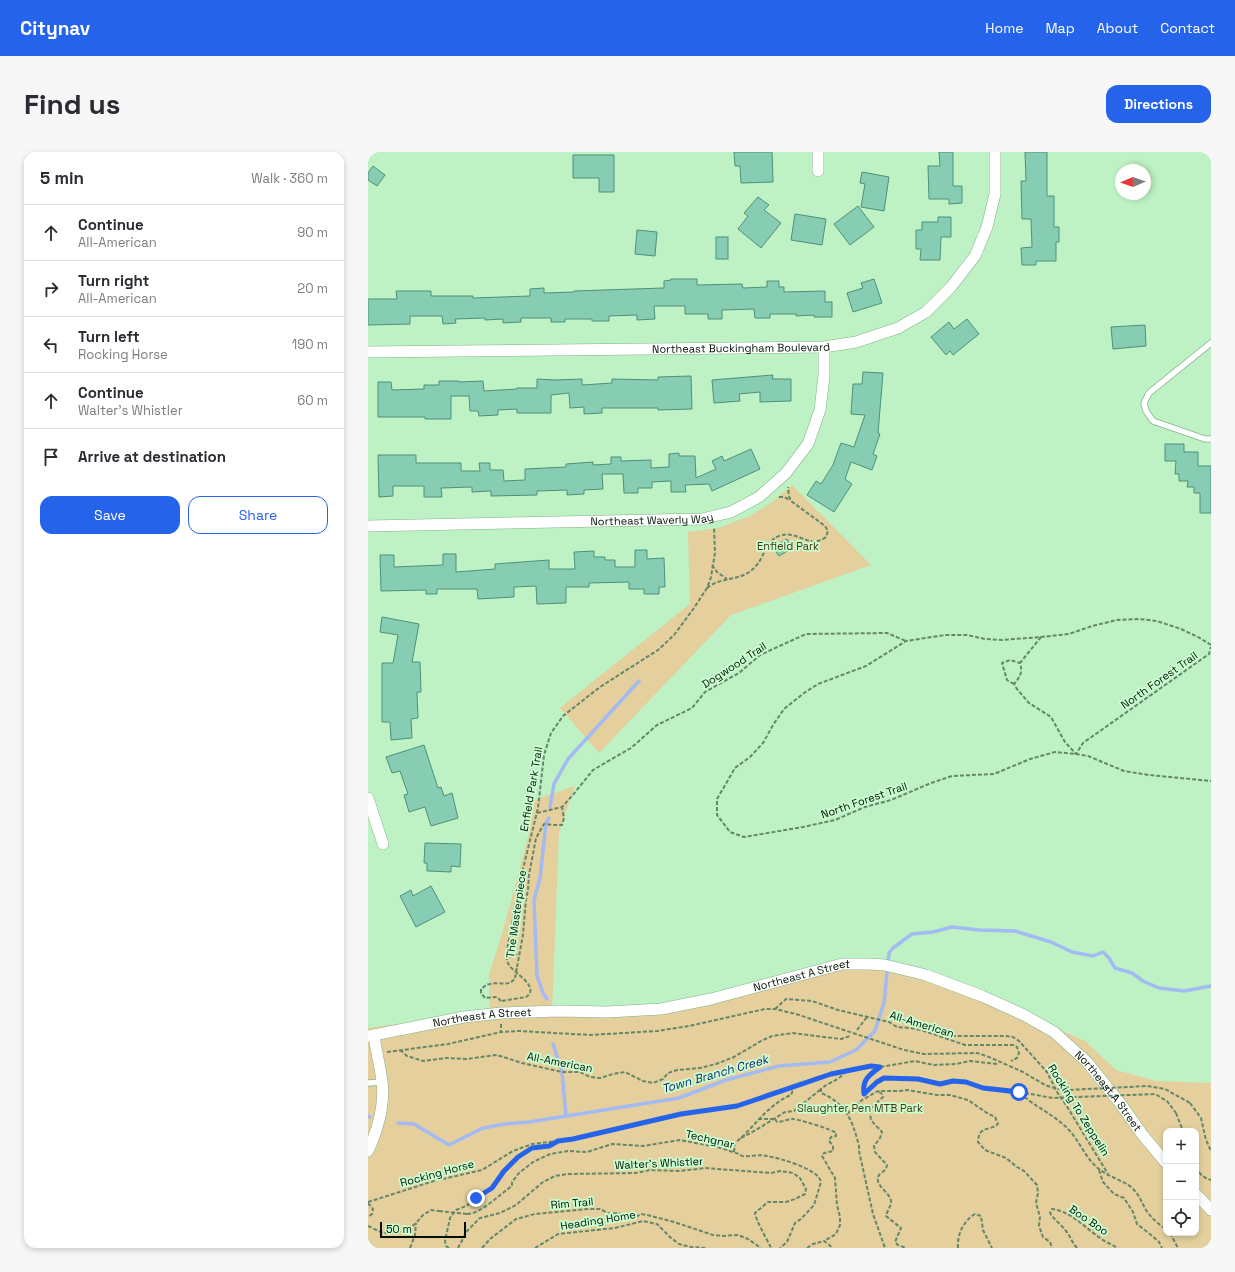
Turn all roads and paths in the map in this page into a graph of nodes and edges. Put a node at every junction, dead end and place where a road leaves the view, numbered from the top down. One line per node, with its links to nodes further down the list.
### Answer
1 (818, 152): 3 (street)
2 (995, 152): 5 (street, Northeast Buckingham Boulevard)
3 (818, 171)
4 (1211, 342): 7 (lane)
5 (824, 347): 6 (street, Northeast Buckingham Boulevard); 11 (street, Northeast Waverly Way)
6 (368, 352)
7 (1211, 439)
8 (788, 487): 10 (path)
9 (779, 497): 10 (path)
10 (791, 501): 14 (path)
11 (714, 516): 12 (street, Northeast Waverly Way); 13 (path, Enfield Park Trail)
12 (368, 526)
13 (712, 565): 14 (path); 15 (path, Enfield Park Trail)
14 (727, 579): 15 (path)
15 (707, 588): 25 (path, Enfield Park Trail)
16 (1041, 637): 17 (path, North Forest Trail); 18 (path, North Forest Trail); 19 (path)
17 (906, 641): 21 (path, North Forest Trail); 24 (path, Dogwood Trail)
18 (1211, 646): 21 (path, North Forest Trail)
19 (1020, 663): 20 (path); 20 (path)
20 (1014, 684): 21 (path)
21 (1076, 754): 22 (path, North Forest Trail)
22 (1211, 781)
23 (368, 798): 26 (street)
24 (562, 807): 25 (path); 27 (path, The Masterpiece)
25 (537, 813): 28 (path, Enfield Park Trail)
26 (383, 844)
27 (519, 954): 28 (path); 29 (path, The Masterpiece, bridge)
28 (507, 957): 29 (path)
29 (501, 1001): 30 (path)
30 (501, 1006)
31 (775, 1009): 32 (path, All-American); 36 (path); 60 (path, bridge)
32 (867, 1017): 34 (path); 35 (path, All-American)
33 (501, 1019): 36 (path)
34 (857, 1030)
35 (921, 1030): 41 (path, All-American); 65 (path, Rocking To Zeppelin)
36 (501, 1032): 39 (path)
37 (371, 1036): 45 (street); 62 (street, Northeast A Street)
38 (850, 1036): 39 (path, All-American)
39 (400, 1050): 40 (path)
40 (386, 1052)
41 (1011, 1061)
42 (998, 1064): 43 (path)
43 (880, 1067): 44 (path, Rocking Horse); 51 (path)
44 (846, 1071): 47 (path, Rocking Horse); 48 (path)
45 (382, 1082): 46 (lane); 59 (street)
46 (368, 1083)
47 (794, 1087): 54 (path); 58 (path, Rocking Horse)
48 (821, 1089): 53 (path); 55 (path)
49 (878, 1091): 52 (path); 88 (path); 91 (path)
50 (1019, 1092): 51 (path); 56 (path, bridge); 63 (path)
51 (864, 1094): 52 (path)
52 (862, 1100): 53 (path)
53 (847, 1114): 87 (path)
54 (758, 1119): 55 (path); 57 (path)
55 (775, 1119): 57 (path); 75 (path)
56 (1182, 1128)
57 (741, 1138): 61 (path)
58 (558, 1141): 68 (path, Rocking Horse); 77 (path)
59 (368, 1151)
60 (1211, 1151)
61 (734, 1152): 71 (path, Techgnar, bridge); 84 (path, Techgnar)
62 (1163, 1159)
63 (1098, 1169): 65 (path); 94 (path)
64 (1199, 1172): 66 (path)
65 (1108, 1174): 73 (path)
66 (1211, 1180)
67 (1199, 1197): 69 (street)
68 (368, 1203): 70 (path)
69 (1211, 1210)
70 (368, 1217)
71 (416, 1223): 72 (path, Techgnar); 76 (path)
72 (368, 1226)
73 (1163, 1227)
74 (1172, 1236): 95 (path)
75 (824, 1241): 85 (path); 86 (path)
76 (410, 1248)
77 (449, 1248)
78 (458, 1248): 83 (path, Walter's Whistler)
79 (482, 1248): 82 (path, Rim Trail)
80 (535, 1248): 81 (path, Heading Home)
81 (707, 1248)
82 (761, 1248)
83 (771, 1248)
84 (780, 1248)
85 (807, 1248)
86 (833, 1248)
87 (885, 1248)
88 (906, 1248)
89 (958, 1248): 90 (path)
90 (992, 1248)
91 (1052, 1248)
92 (1077, 1248): 93 (path, Boo Boo)
93 (1117, 1248)
94 (1162, 1248)
95 (1178, 1248)

